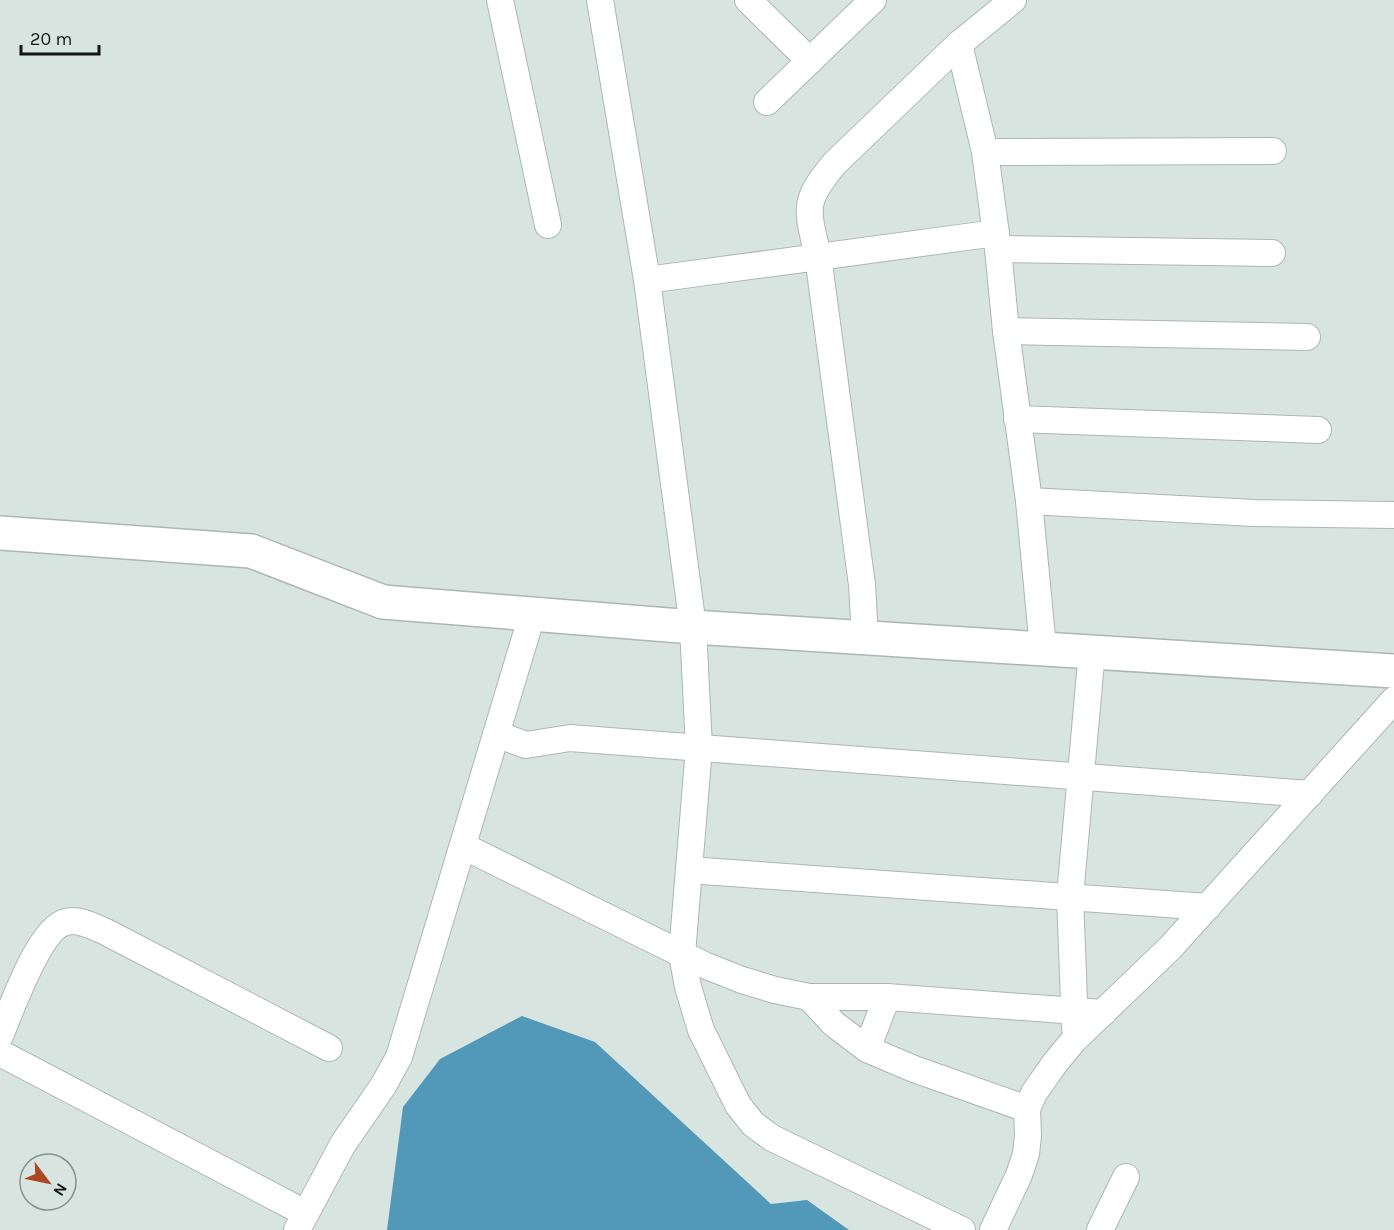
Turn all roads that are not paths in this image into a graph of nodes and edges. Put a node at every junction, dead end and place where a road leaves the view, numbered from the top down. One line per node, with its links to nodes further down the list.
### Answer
1 (500, 0): 11 (street)
2 (600, 0): 15 (street)
3 (748, 0): 7 (street)
4 (873, 0): 7 (street)
5 (1013, 0): 6 (street)
6 (959, 44): 10 (street); 14 (street)
7 (810, 61): 8 (street)
8 (767, 102)
9 (1273, 151): 10 (street)
10 (985, 152): 12 (street)
11 (548, 225)
12 (997, 241): 13 (street); 14 (street); 16 (street)
13 (1272, 253)
14 (818, 256): 15 (street); 25 (street)
15 (647, 280): 24 (street)
16 (1006, 331): 17 (street); 18 (street)
17 (1307, 337)
18 (1017, 419): 19 (street); 20 (street)
19 (1318, 430)
20 (1029, 501): 21 (street); 26 (street)
21 (1394, 515)
22 (0, 533): 23 (street)
23 (532, 615): 24 (street); 30 (street)
24 (693, 627): 25 (street); 31 (street)
25 (865, 637): 26 (street)
26 (1043, 648): 27 (street)
27 (1092, 651): 28 (street); 32 (street)
28 (1394, 671)
29 (1394, 700): 33 (street)
30 (496, 734): 31 (street); 34 (street)
31 (699, 748): 32 (street); 35 (street)
32 (1080, 777): 33 (street); 36 (street)
33 (1310, 794): 37 (street)
34 (463, 846): 38 (street); 50 (street)
35 (689, 870): 36 (street); 38 (street)
36 (1070, 896): 37 (street); 41 (street)
37 (1208, 907): 42 (street)
38 (682, 954): 39 (street); 51 (street)
39 (809, 996): 40 (street); 46 (street)
40 (887, 997): 41 (street); 46 (street)
41 (1075, 1012): 42 (street); 44 (street)
42 (1102, 1013): 44 (street)
43 (0, 1036): 45 (street)
44 (1074, 1040): 48 (street)
45 (329, 1048)
46 (867, 1049): 48 (street)
47 (0, 1053): 50 (street)
48 (1027, 1109): 52 (street)
49 (1126, 1177): 53 (street)
50 (301, 1222)
51 (962, 1230)
52 (993, 1230)
53 (1100, 1230)

